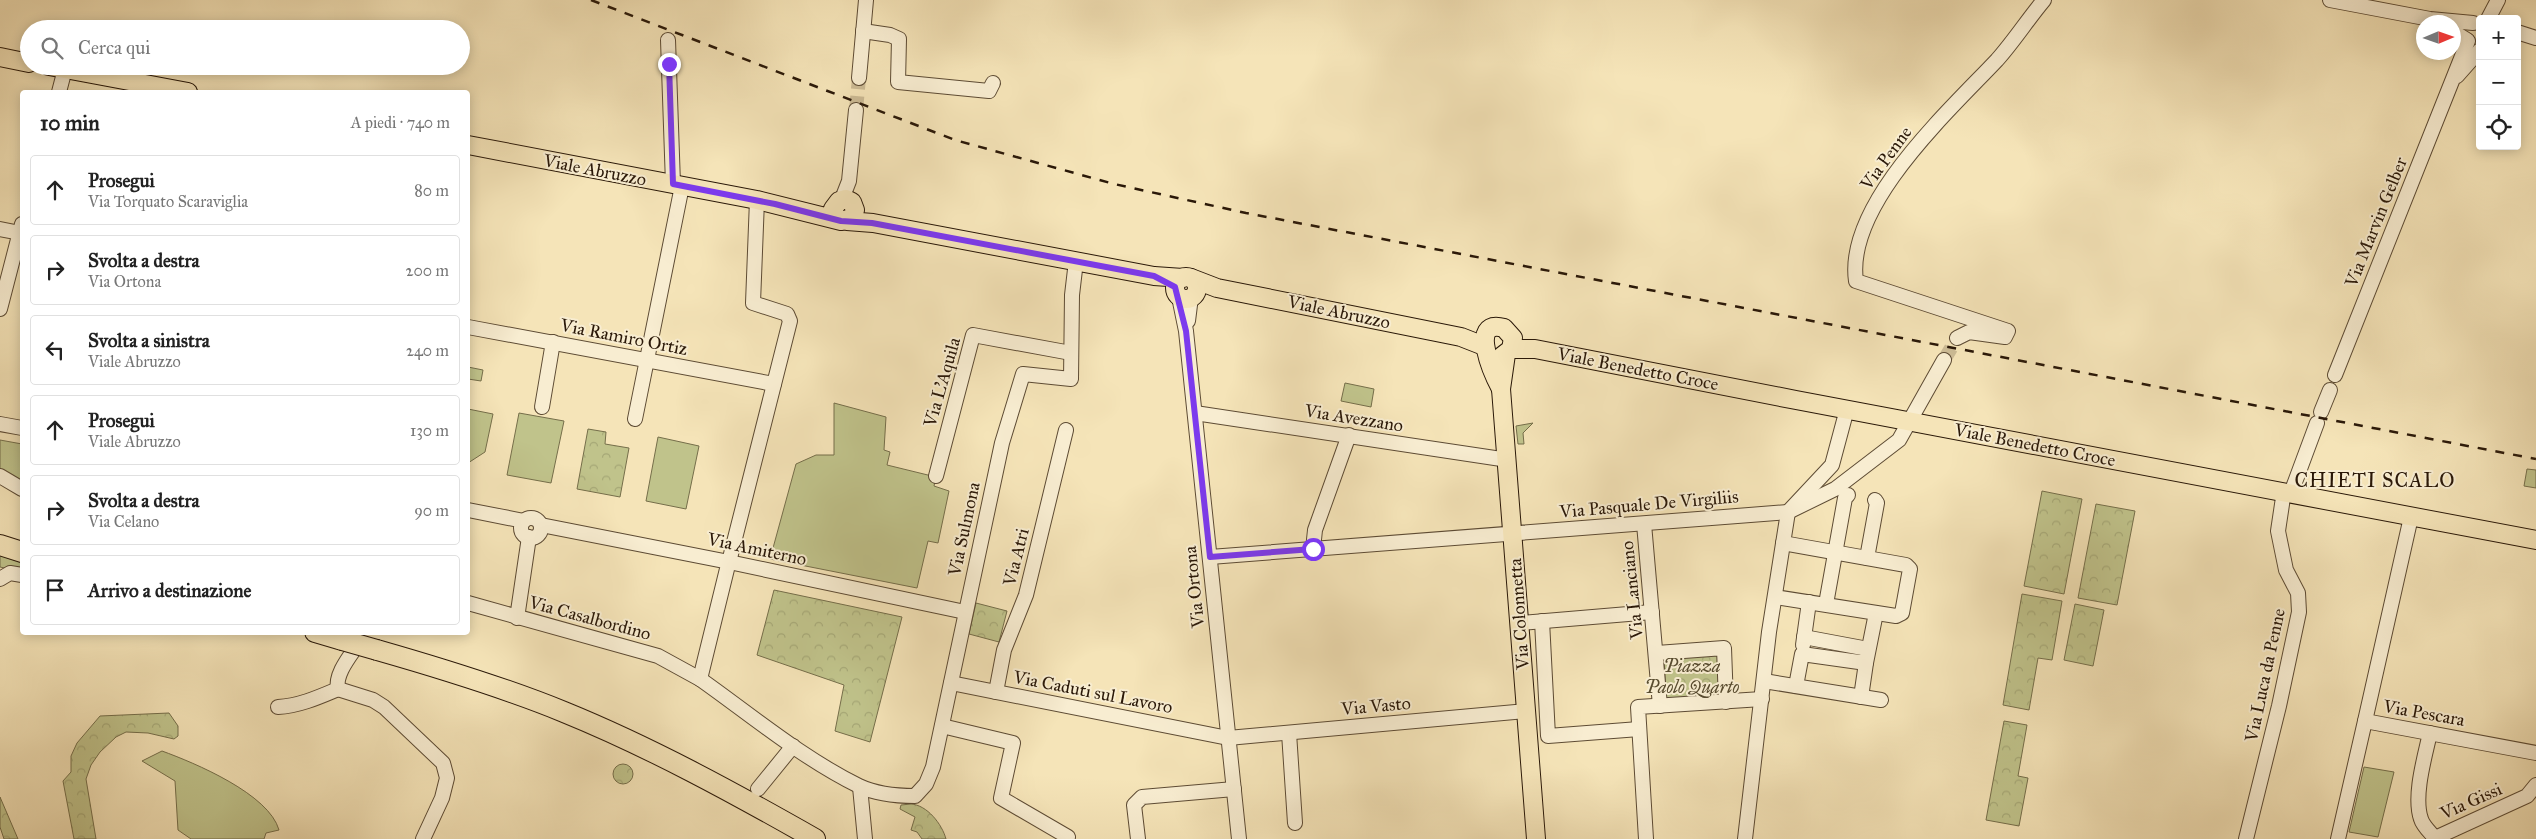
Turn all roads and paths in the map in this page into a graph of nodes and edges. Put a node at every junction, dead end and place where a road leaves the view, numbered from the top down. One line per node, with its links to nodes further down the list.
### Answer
1 (866, 0): 10 (street)
2 (2044, 0): 37 (street, Via Penne)
3 (2330, 0): 6 (street)
4 (2498, 0): 5 (street)
5 (2485, 15)
6 (2416, 18)
7 (2461, 20): 8 (street)
8 (2476, 20)
9 (2476, 23): 16 (street, Via Marvin Gelber)
10 (863, 31): 21 (street); 22 (street)
11 (2521, 33): 13 (street)
12 (2461, 37): 16 (street)
13 (2536, 38): 15 (street)
14 (668, 40): 27 (street)
15 (2521, 41)
16 (2474, 45): 44 (street, Via Marvin Gelber)
17 (0, 57): 18 (main road)
18 (20, 60)
19 (58, 75): 23 (street)
20 (95, 75): 24 (main road)
21 (858, 78)
22 (992, 83)
23 (59, 90)
24 (177, 90)
25 (856, 110): 29 (street)
26 (470, 145): 27 (main road, Viale Abruzzo)
27 (677, 185): 28 (main road, Viale Abruzzo); 42 (street)
28 (757, 200): 29 (main road, Viale Abruzzo); 45 (street)
29 (845, 210): 33 (main road, Viale Abruzzo)
30 (0, 228): 31 (street)
31 (20, 233)
32 (20, 237): 35 (street)
33 (1076, 261): 34 (main road, Viale Abruzzo); 41 (street, Via Sulmona)
34 (1186, 288): 38 (main road, Viale Abruzzo); 50 (street, Via Ortona)
35 (0, 309)
36 (470, 327): 39 (street, Via Ramiro Ortiz)
37 (1957, 338)
38 (1487, 341): 40 (main road); 40 (main road); 46 (main road)
39 (553, 342): 42 (street, Via Ramiro Ortiz); 48 (street)
40 (1510, 344): 46 (main road); 49 (main road, Viale Benedetto Croce)
41 (1072, 353): 59 (street, Via L'Aquila); 88 (street, Via Sulmona)
42 (646, 360): 45 (street, Via Ramiro Ortiz); 51 (street)
43 (1944, 360): 52 (street)
44 (2336, 375)
45 (774, 384): 79 (street)
46 (1502, 389): 57 (main road, Via Colonnetta)
47 (2330, 390): 61 (street)
48 (542, 407)
49 (1847, 409): 52 (main road, Viale Benedetto Croce); 65 (street)
50 (1195, 413): 56 (street, Via Avezzano); 77 (street, Via Ortona)
51 (635, 419)
52 (1911, 422): 61 (main road, Viale Benedetto Croce); 65 (street, Via Pasquale De Virgiliis)
53 (0, 424): 54 (street)
54 (20, 428)
55 (1066, 430): 103 (street, Via Atri)
56 (1349, 435): 57 (street, Via Avezzano); 74 (street)
57 (1508, 460): 70 (main road, Via Colonnetta)
58 (0, 476): 60 (street)
59 (936, 476)
60 (20, 488)
61 (2288, 492): 66 (main road, Viale Benedetto Croce); 134 (street, Via Luca da Penne)
62 (1848, 495): 76 (street)
63 (1875, 500): 78 (street)
64 (470, 511): 69 (street, Via Amiterno)
65 (1788, 512): 68 (street, Via Pasquale De Virgiliis); 72 (street)
66 (2411, 517): 71 (main road, Viale Benedetto Croce); 111 (street)
67 (470, 518): 69 (street, Via Amiterno)
68 (1644, 524): 70 (street, Via Pasquale De Virgiliis); 86 (street, Via Lanciano)
69 (531, 529): 79 (street, Via Amiterno); 89 (street)
70 (1513, 534): 74 (street, Via Pasquale De Virgiliis); 91 (main road, Via Colonnetta)
71 (2536, 540)
72 (1783, 543): 76 (street); 82 (street)
73 (0, 545): 75 (highway)
74 (1313, 549): 77 (street, Via Pasquale De Virgiliis)
75 (20, 551)
76 (1835, 553): 78 (street); 85 (street)
77 (1210, 557): 116 (street, Via Ortona)
78 (1866, 558): 87 (street)
79 (728, 565): 88 (street, Via Amiterno); 98 (street)
80 (20, 575): 81 (street)
81 (0, 579)
82 (1775, 597): 83 (street); 99 (street)
83 (1809, 602): 85 (street); 93 (street)
84 (470, 604): 89 (street, Via Casalbordino)
85 (1826, 604): 87 (street)
86 (1652, 612): 90 (street); 95 (street, Via Lanciano)
87 (1876, 613): 97 (street)
88 (965, 616): 100 (street, Via Sulmona)
89 (517, 618): 98 (street, Via Casalbordino)
90 (1542, 621): 91 (street); 113 (street)
91 (1520, 623): 110 (main road, Via Colonnetta)
92 (330, 635): 94 (highway)
93 (1804, 637): 96 (street); 97 (street)
94 (354, 640): 102 (street); 127 (highway, bridge)
95 (1657, 653): 107 (street); 108 (street)
96 (1802, 654): 97 (street); 101 (street)
97 (1867, 656): 104 (street)
98 (700, 678): 117 (street, Via Casalbordino)
99 (1764, 681): 101 (street); 105 (street)
100 (951, 683): 103 (street, Via Caduti sul Lavoro); 112 (street, Via Sulmona)
101 (1796, 686): 104 (street)
102 (338, 689): 109 (street); 126 (street)
103 (996, 692): 116 (street, Via Caduti sul Lavoro)
104 (1861, 697): 106 (street)
105 (1762, 699): 107 (street); 133 (street)
106 (1881, 700)
107 (1726, 702): 108 (street)
108 (1660, 706): 113 (street)
109 (278, 707)
110 (1527, 712): 114 (street, Via Vasto); 131 (main road, Via Colonnetta)
111 (2365, 721): 115 (street, Via Pescara); 135 (street, Via Pescara)
112 (942, 726): 120 (street, Via Sulmona); 124 (street)
113 (1639, 729): 132 (street)
114 (1289, 733): 116 (street, Via Vasto); 123 (street)
115 (2430, 733): 118 (street, Via Pescara); 125 (street, Via Gissi)
116 (1228, 738): 122 (street, Via Ortona)
117 (793, 746): 120 (street, Via Casalbordino); 121 (street)
118 (2536, 753)
119 (2536, 785): 125 (street, Via Gissi)
120 (860, 786): 128 (street)
121 (758, 789)
122 (1234, 789): 129 (street); 130 (street, Via Ortona)
123 (1295, 823)
124 (1068, 837)
125 (2435, 838)
126 (423, 839)
127 (815, 839)
128 (865, 839)
129 (1138, 839)
130 (1239, 839)
131 (1536, 839)
132 (1646, 839)
133 (1745, 839)
134 (2246, 839)
135 (2338, 839)

